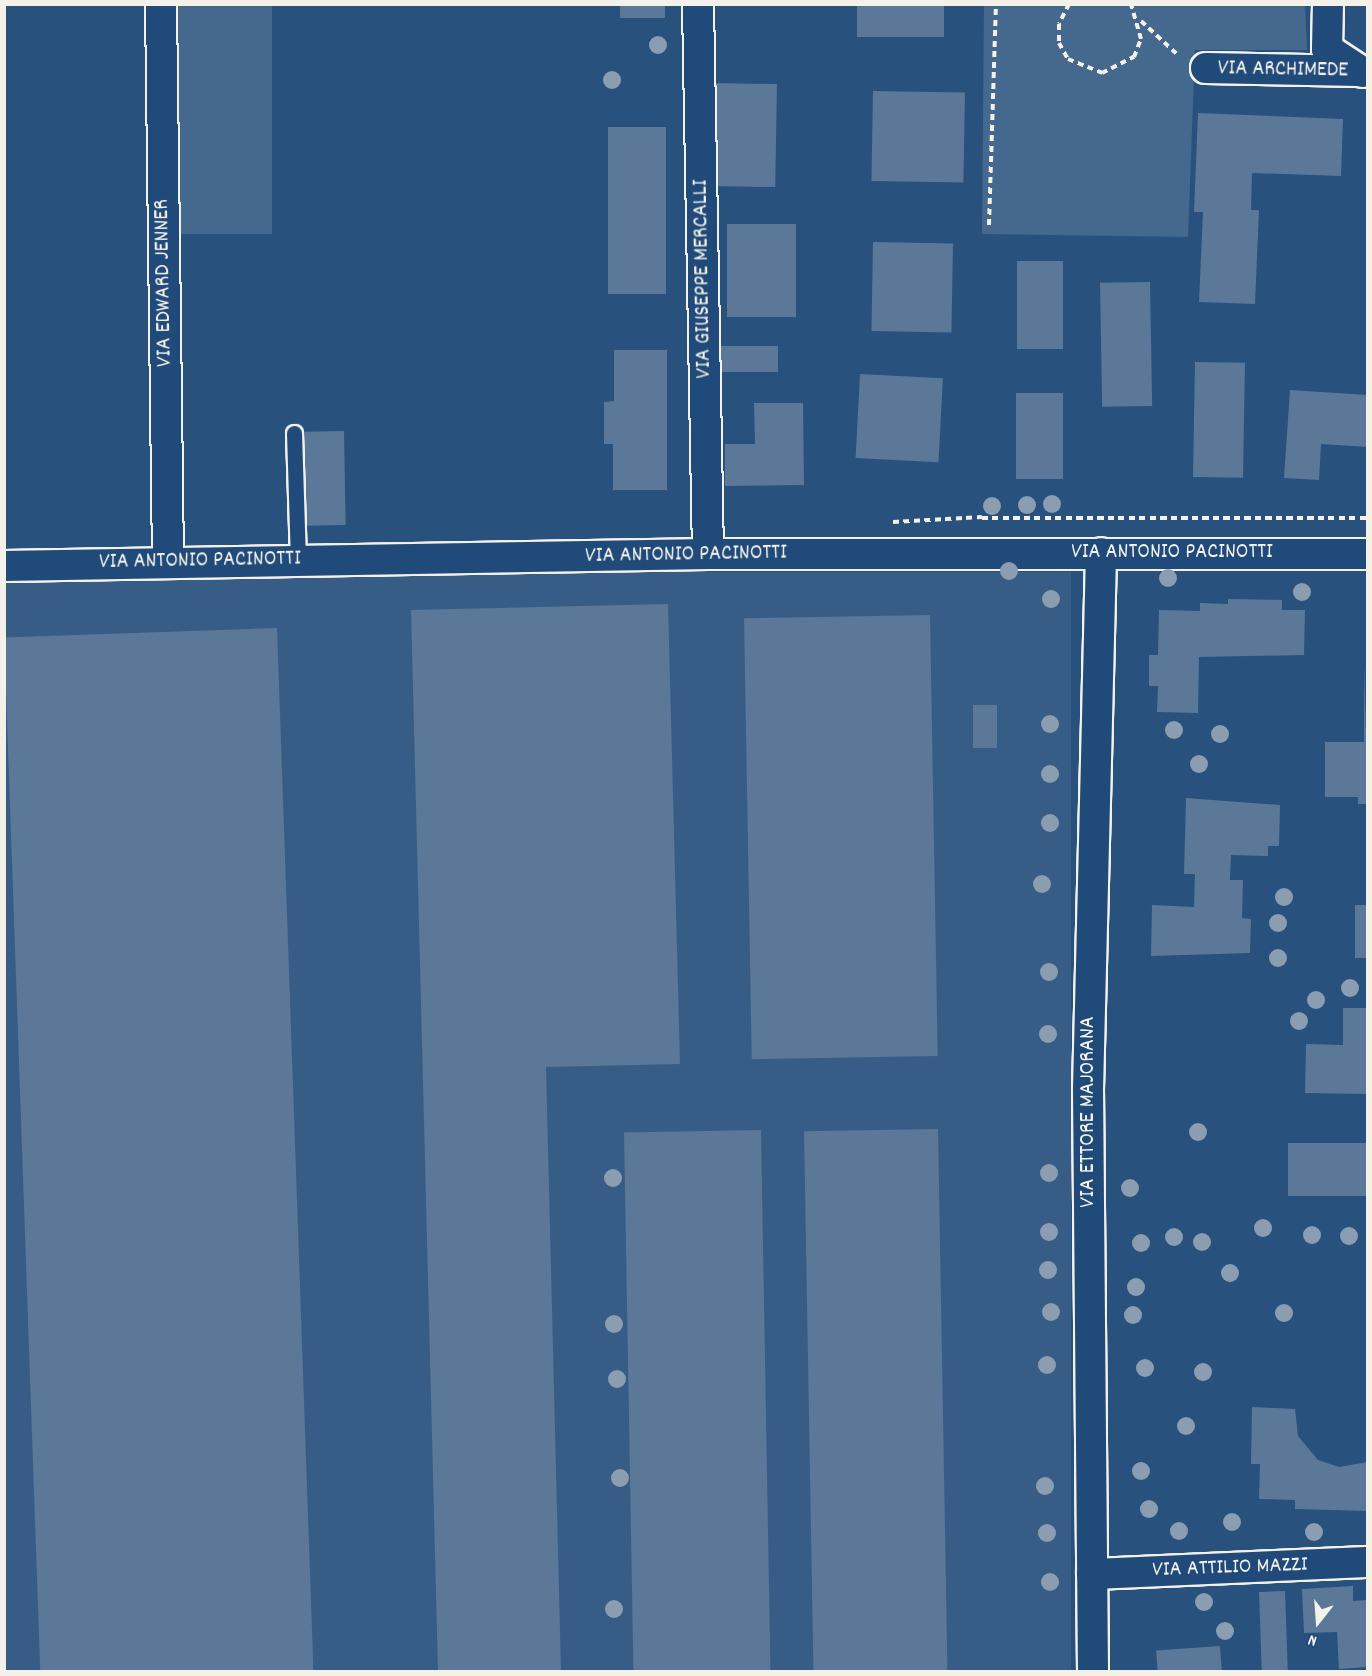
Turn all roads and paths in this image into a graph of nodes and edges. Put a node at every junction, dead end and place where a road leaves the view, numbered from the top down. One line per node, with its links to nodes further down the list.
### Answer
1 (161, 4): 18 (street, VIA EDWARD JENNER)
2 (698, 4): 15 (street, VIA GIUSEPPE MERCALLI)
3 (996, 4): 10 (path)
4 (1069, 4): 7 (path)
5 (1131, 4): 7 (path)
6 (1328, 4): 9 (street, VIA ARCHIMEDE)
7 (1140, 21): 8 (path)
8 (1206, 68): 9 (street, VIA ARCHIMEDE)
9 (1363, 72)
10 (989, 225)
11 (294, 433): 17 (lane)
12 (1368, 518): 13 (path)
13 (982, 552): 14 (street, VIA ANTONIO PACINOTTI); 15 (street, VIA ANTONIO PACINOTTI)
14 (1101, 553): 16 (street, VIA ANTONIO PACINOTTI); 21 (street, VIA ETTORE MAJORANA)
15 (708, 554): 17 (street, VIA ANTONIO PACINOTTI)
16 (1368, 554)
17 (298, 559): 18 (street, VIA ANTONIO PACINOTTI)
18 (168, 562): 19 (street, VIA ANTONIO PACINOTTI)
19 (4, 566)
20 (1368, 1562): 21 (street, VIA ATTILIO MAZZI)
21 (1092, 1574): 22 (street, VIA ETTORE MAJORANA)
22 (1093, 1671)

